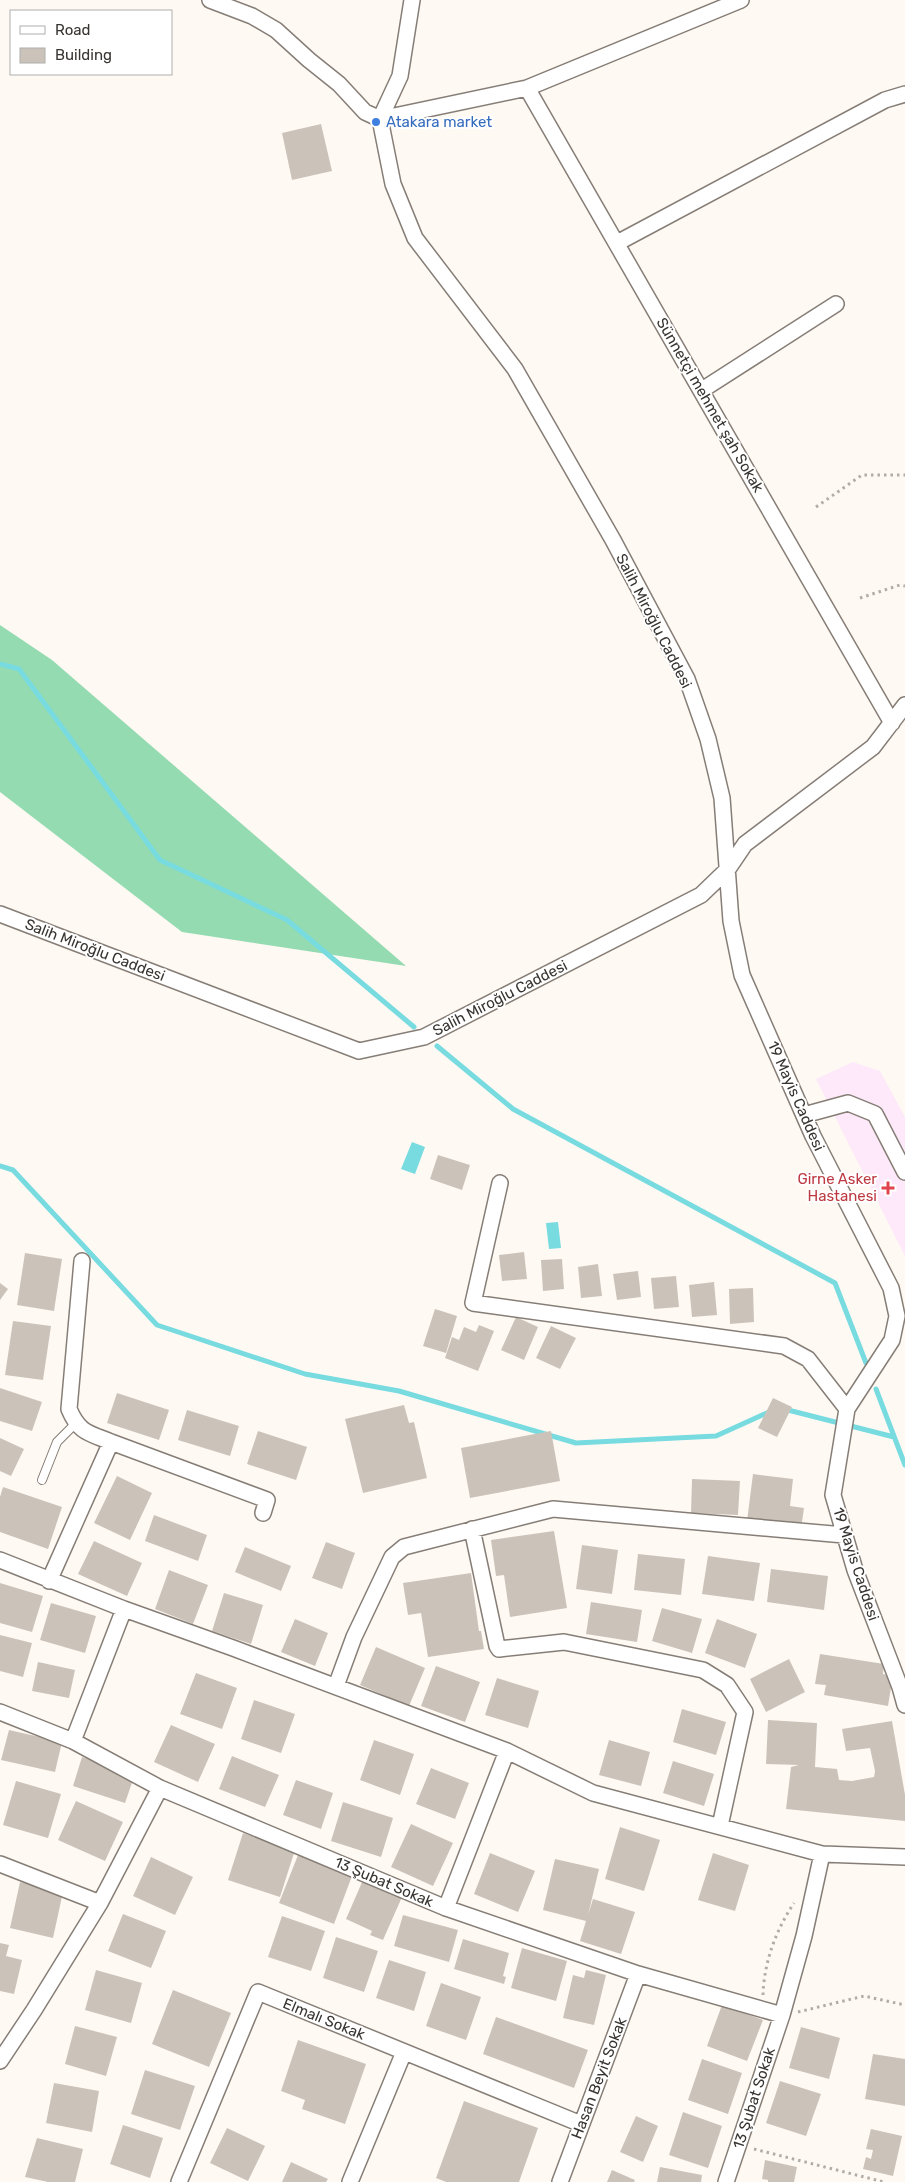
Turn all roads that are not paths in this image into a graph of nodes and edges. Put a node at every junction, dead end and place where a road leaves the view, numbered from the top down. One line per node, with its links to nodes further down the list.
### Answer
1 (210, 0): 6 (street)
2 (412, 0): 6 (street)
3 (741, 0): 4 (street)
4 (526, 88): 6 (street); 7 (street, Sünnetçi mehmet şah Sokak)
5 (905, 94): 7 (street)
6 (380, 119): 12 (street, Salih Miroğlu Caddesi)
7 (617, 243): 9 (street, Sünnetçi mehmet şah Sokak)
8 (836, 304): 9 (street)
9 (702, 390): 11 (street, Sünnetçi mehmet şah Sokak)
10 (905, 705): 11 (street)
11 (892, 723): 12 (street)
12 (728, 869): 13 (street, Salih Miroğlu Caddesi); 14 (street, 19 Mayis Caddesi)
13 (0, 914)
14 (804, 1115): 15 (street); 18 (street, 19 Mayis Caddesi)
15 (905, 1172)
16 (500, 1183): 18 (street)
17 (82, 1261): 19 (street)
18 (848, 1409): 24 (street, 19 Mayis Caddesi)
19 (75, 1424): 20 (street); 21 (lane)
20 (111, 1442): 22 (street); 26 (street)
21 (42, 1480)
22 (263, 1513)
23 (472, 1529): 24 (street); 28 (street); 34 (street)
24 (844, 1535): 29 (street, 19 Mayis Caddesi)
25 (0, 1560): 26 (street)
26 (49, 1581): 27 (street)
27 (124, 1609): 28 (street); 31 (street)
28 (336, 1686): 32 (street)
29 (905, 1705)
30 (0, 1712): 31 (street, 13 Şubat Sokak)
31 (73, 1741): 33 (street, 13 Şubat Sokak)
32 (507, 1751): 34 (street); 39 (street)
33 (160, 1788): 38 (street); 39 (street, 13 Şubat Sokak)
34 (720, 1826): 35 (street)
35 (822, 1854): 36 (street); 41 (street, 13 Şubat Sokak)
36 (905, 1857)
37 (0, 1864): 38 (street)
38 (100, 1904): 43 (street)
39 (446, 1908): 40 (street, 13 Şubat Sokak)
40 (638, 1974): 41 (street, 13 Şubat Sokak); 44 (street, Hasan Beyit Sokak)
41 (782, 2015): 48 (street, 13 Şubat Sokak)
42 (404, 2052): 44 (street, Elmalı Sokak); 45 (street, Elmalı Sokak); 46 (street)
43 (0, 2061)
44 (581, 2124): 47 (street, Hasan Beyit Sokak)
45 (179, 2182)
46 (350, 2182)
47 (560, 2182)
48 (726, 2182)

